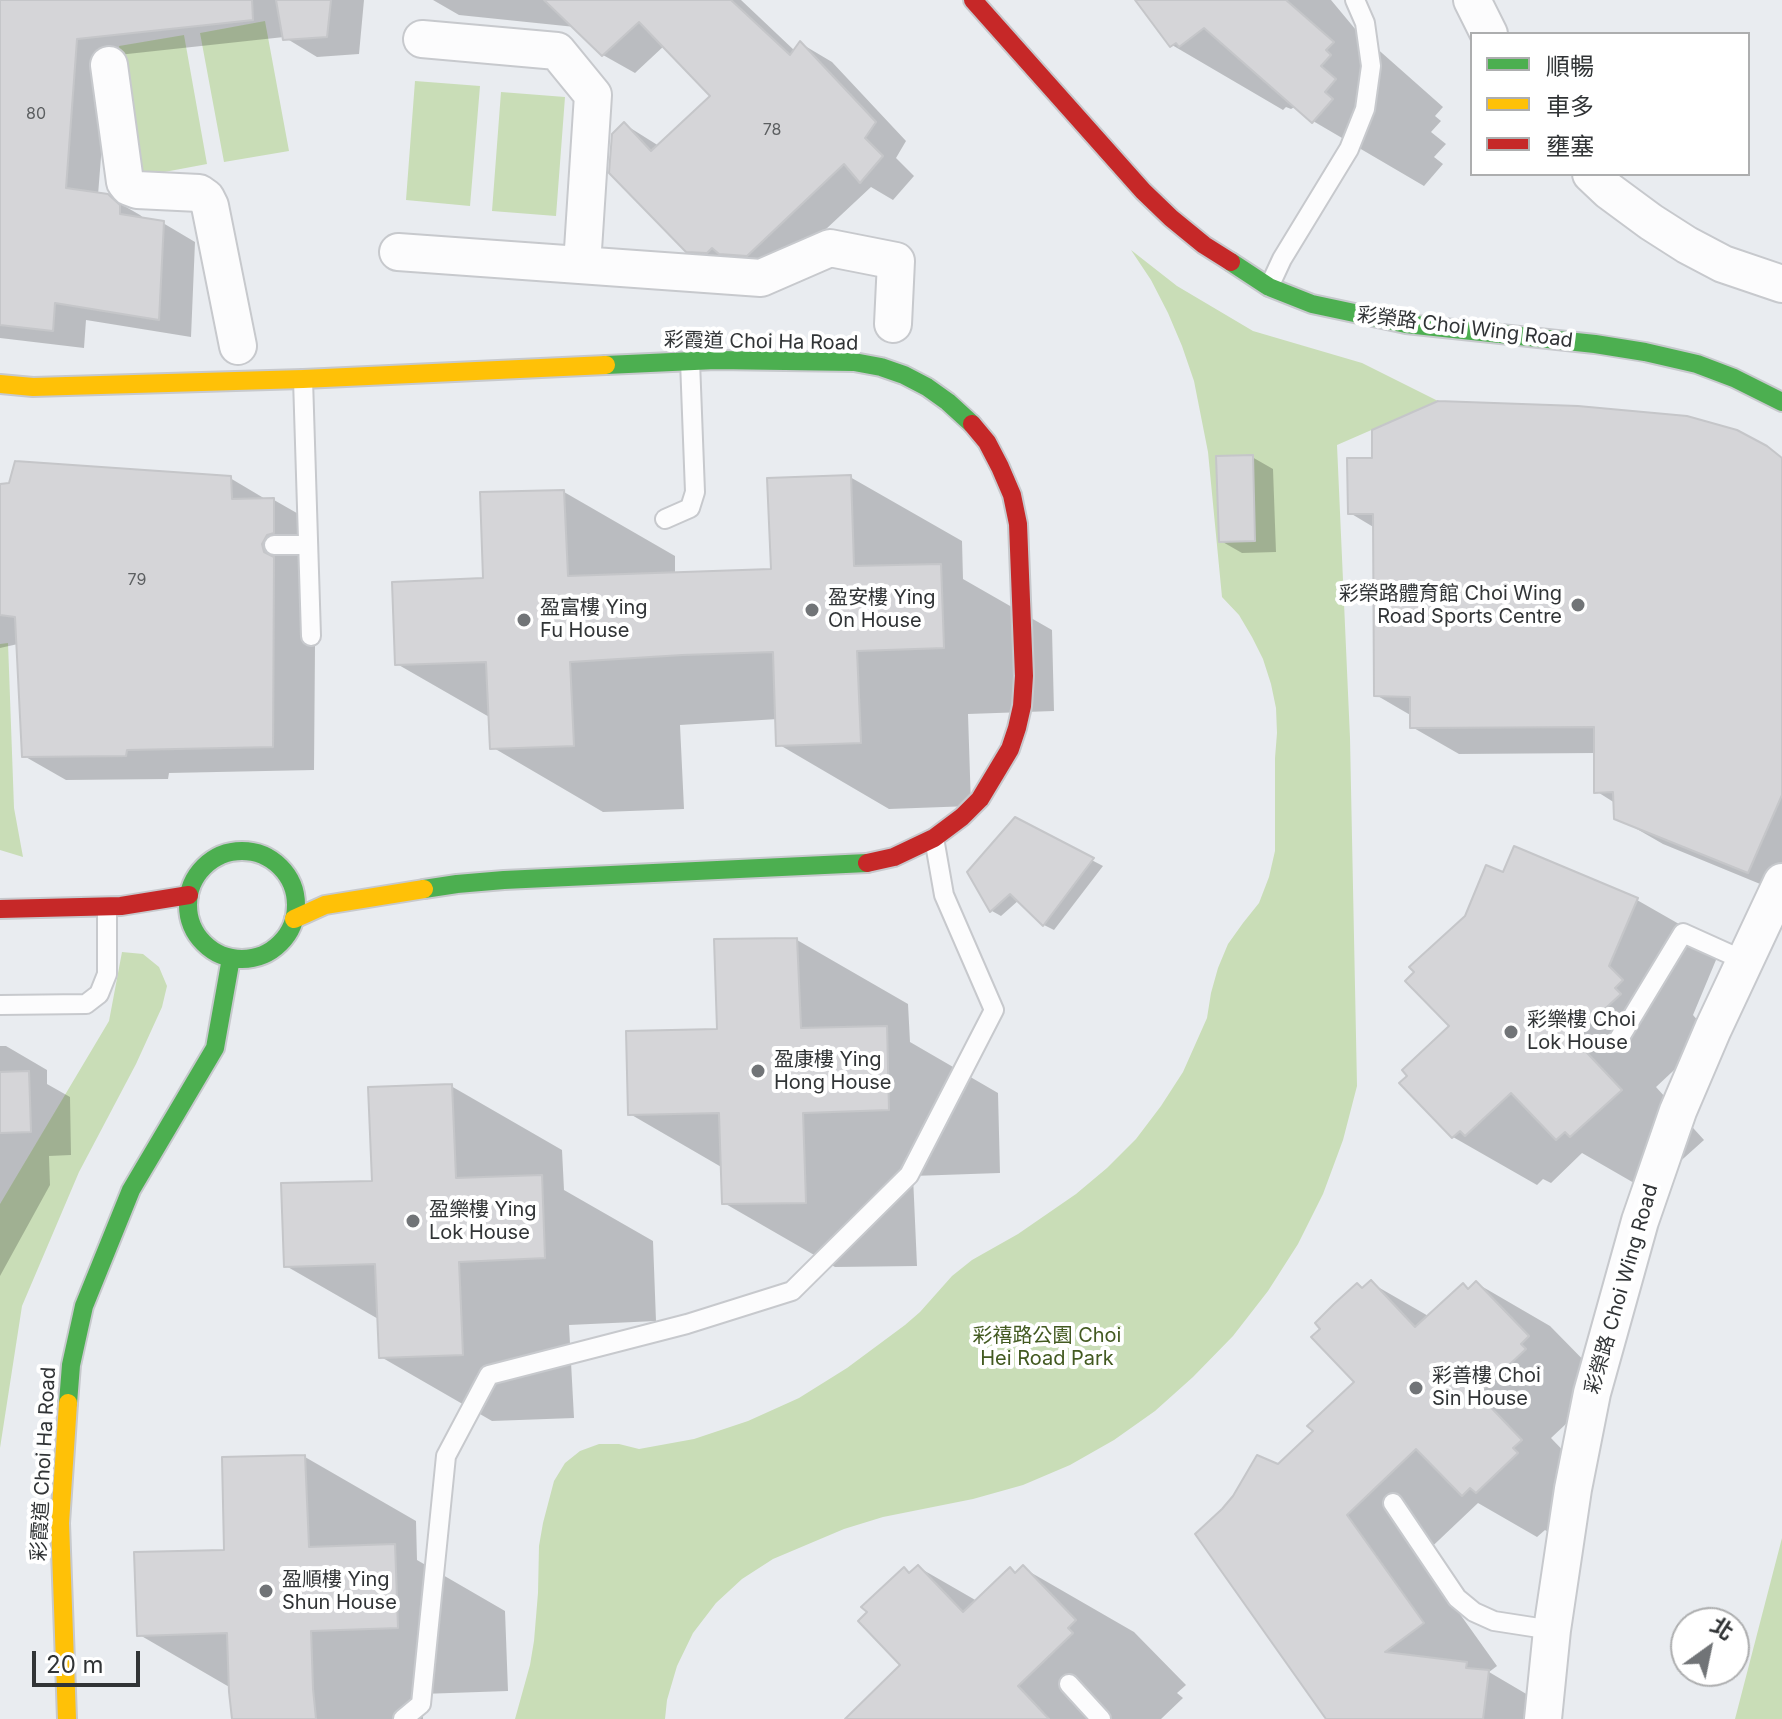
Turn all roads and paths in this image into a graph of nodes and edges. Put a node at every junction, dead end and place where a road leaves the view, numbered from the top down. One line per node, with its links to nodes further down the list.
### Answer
1 (973, 0): 11 (street, 彩榮路 Choi Wing Road)
2 (1355, 0): 11 (lane)
3 (1472, 0): 4 (street)
4 (1488, 32)
5 (422, 39): 9 (street)
6 (109, 65): 13 (street)
7 (1593, 176): 10 (street)
8 (398, 252): 9 (street)
9 (582, 265): 12 (street)
10 (1782, 284)
11 (1269, 287): 19 (street, 彩榮路 Choi Wing Road)
12 (893, 324)
13 (238, 346)
14 (690, 361): 16 (street, 彩霞道 Choi Ha Road); 20 (lane); 24 (street, 彩霞道 Choi Ha Road)
15 (0, 375): 18 (street)
16 (303, 379): 18 (street, 彩霞道 Choi Ha Road); 22 (lane)
17 (0, 384): 18 (street, 彩霞道 Choi Ha Road)
18 (33, 387)
19 (1782, 402)
20 (665, 519)
21 (274, 545): 22 (lane)
22 (308, 545): 23 (lane)
23 (311, 636)
24 (934, 838): 29 (street, 彩霞道 Choi Ha Road); 38 (lane)
25 (1782, 882): 31 (street, 彩榮路 Choi Wing Road)
26 (189, 895): 27 (street); 29 (street); 30 (street)
27 (107, 907): 28 (street); 32 (lane)
28 (0, 909)
29 (294, 919): 30 (street)
30 (231, 958): 37 (street, 彩霞道 Choi Ha Road)
31 (1745, 961): 33 (lane); 35 (street, 彩榮路 Choi Wing Road)
32 (0, 1005)
33 (1617, 1042)
34 (1393, 1503): 35 (lane)
35 (1552, 1630): 40 (street, 彩榮路 Choi Wing Road)
36 (1069, 1684): 39 (lane)
37 (67, 1719)
38 (403, 1719)
39 (1101, 1719)
40 (1543, 1719)

